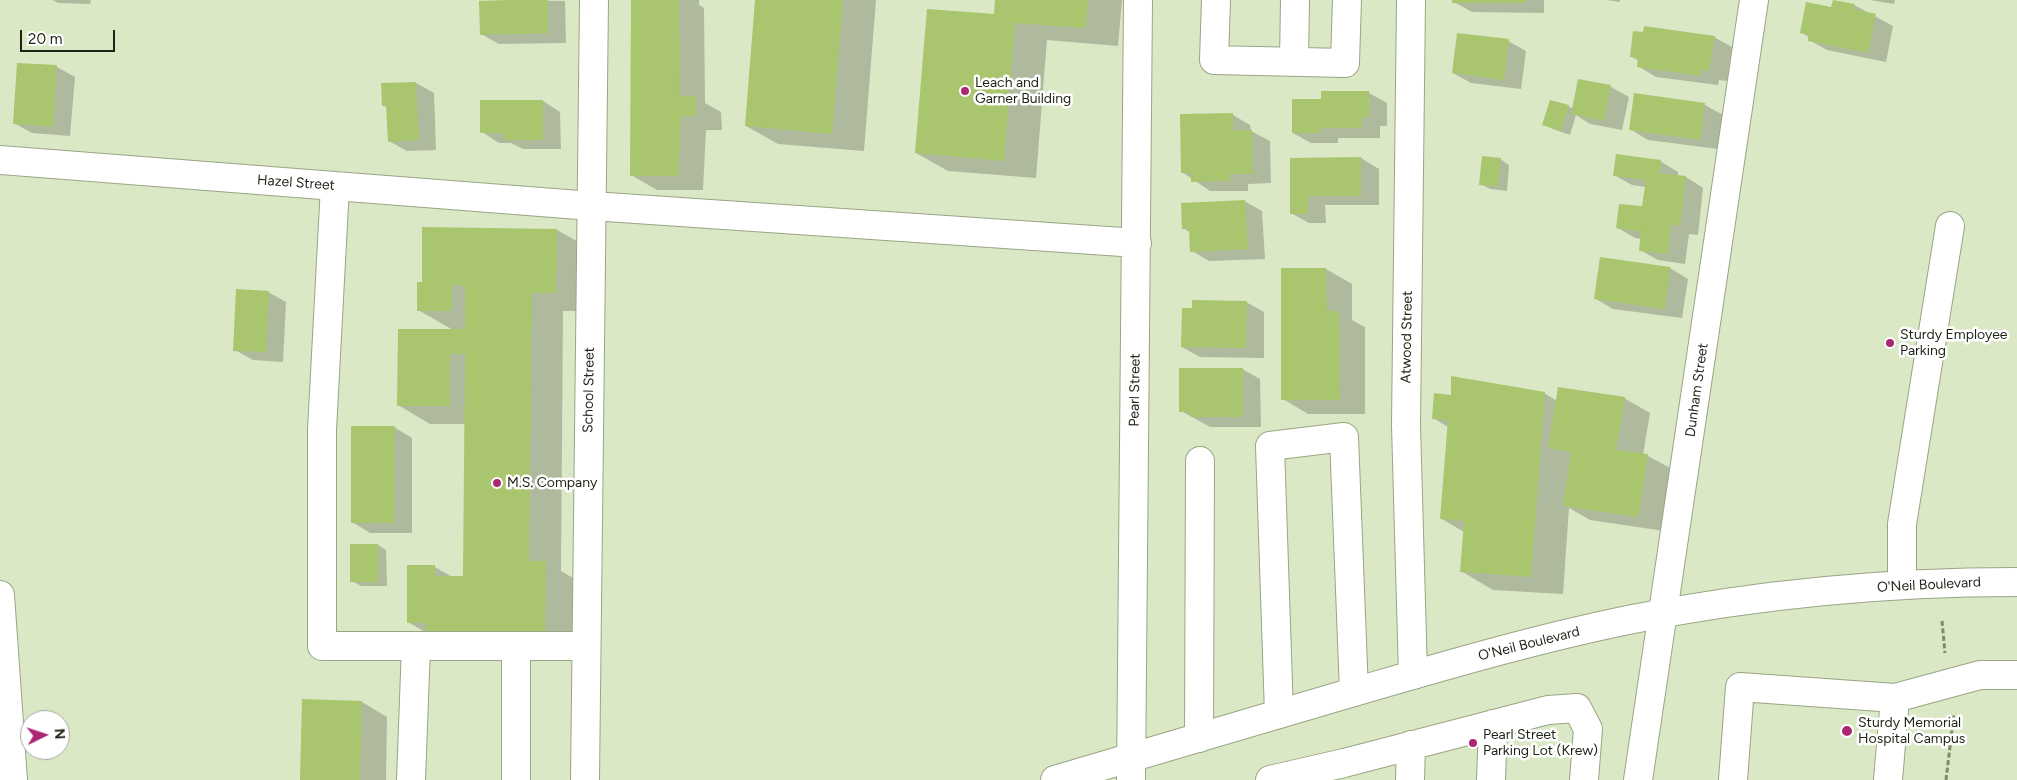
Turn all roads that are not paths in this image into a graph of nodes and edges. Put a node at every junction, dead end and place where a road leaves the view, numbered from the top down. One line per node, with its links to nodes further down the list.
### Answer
1 (594, 0): 11 (street, School Street)
2 (1138, 0): 13 (street, Pearl Street)
3 (1216, 0): 8 (street)
4 (1295, 0): 8 (street)
5 (1347, 0): 8 (street)
6 (1411, 0): 22 (street, Atwood Street)
7 (1754, 0): 18 (street, Dunham Street)
8 (1294, 62)
9 (0, 160): 10 (street, Hazel Street)
10 (335, 186): 11 (street, Hazel Street); 19 (street)
11 (592, 206): 13 (street, Hazel Street); 21 (street, School Street)
12 (1950, 226): 16 (street)
13 (1137, 243): 30 (street, Pearl Street)
14 (1200, 461): 28 (street)
15 (2017, 582): 16 (street, O'Neil Boulevard)
16 (1902, 586): 18 (street, O'Neil Boulevard)
17 (0, 595): 32 (street)
18 (1664, 613): 22 (street, O'Neil Boulevard); 41 (street, Dunham Street)
19 (416, 646): 20 (street); 33 (street)
20 (516, 646): 21 (street); 34 (street)
21 (586, 646): 35 (street, School Street)
22 (1413, 674): 24 (street, O'Neil Boulevard)
23 (2017, 675): 25 (street)
24 (1354, 692): 26 (street, O'Neil Boulevard); 26 (street)
25 (1895, 698): 42 (street); 43 (street)
26 (1279, 714): 28 (street, O'Neil Boulevard)
27 (1493, 724): 29 (street); 39 (street); 40 (street)
28 (1200, 738): 30 (street, O'Neil Boulevard)
29 (1411, 745): 31 (street); 38 (street)
30 (1132, 769): 36 (street, O'Neil Boulevard)
31 (1345, 771): 37 (street)
32 (13, 780)
33 (411, 780)
34 (516, 780)
35 (585, 780)
36 (1055, 780)
37 (1271, 780)
38 (1410, 780)
39 (1491, 780)
40 (1584, 780)
41 (1638, 780)
42 (1733, 780)
43 (1888, 780)

